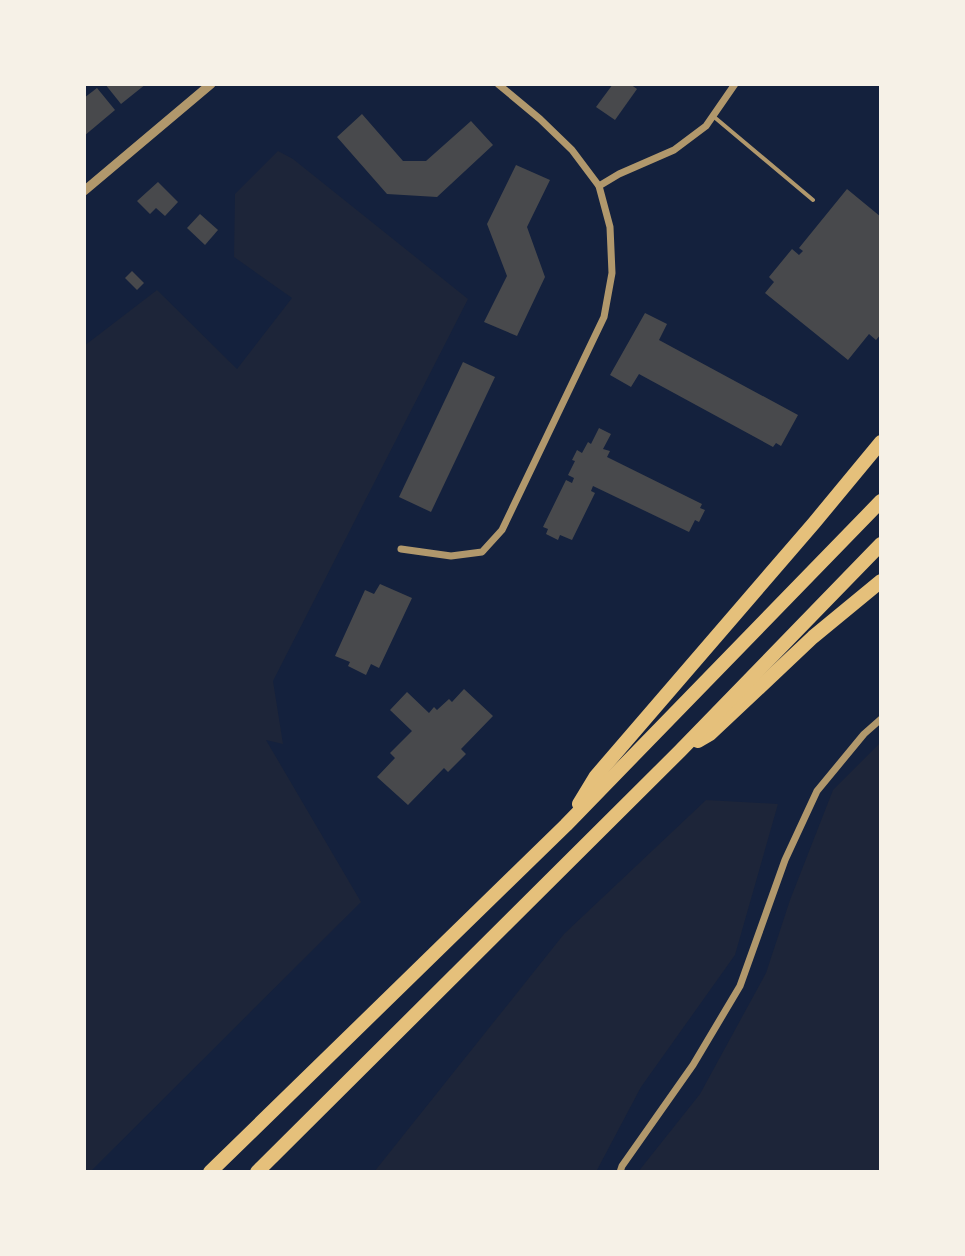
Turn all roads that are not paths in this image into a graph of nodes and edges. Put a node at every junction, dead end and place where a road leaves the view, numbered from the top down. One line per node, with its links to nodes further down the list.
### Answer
1 (211, 84): 6 (street)
2 (498, 84): 5 (street)
3 (735, 84): 4 (street)
4 (713, 116): 5 (street); 7 (lane)
5 (599, 186): 11 (street)
6 (84, 191)
7 (813, 200)
8 (881, 442): 15 (highway)
9 (881, 501): 15 (highway)
10 (881, 544): 14 (highway)
11 (401, 549)
12 (881, 581): 14 (highway)
13 (881, 719): 18 (street)
14 (680, 751): 17 (highway)
15 (566, 825): 16 (highway)
16 (210, 1172)
17 (257, 1172)
18 (620, 1172)

